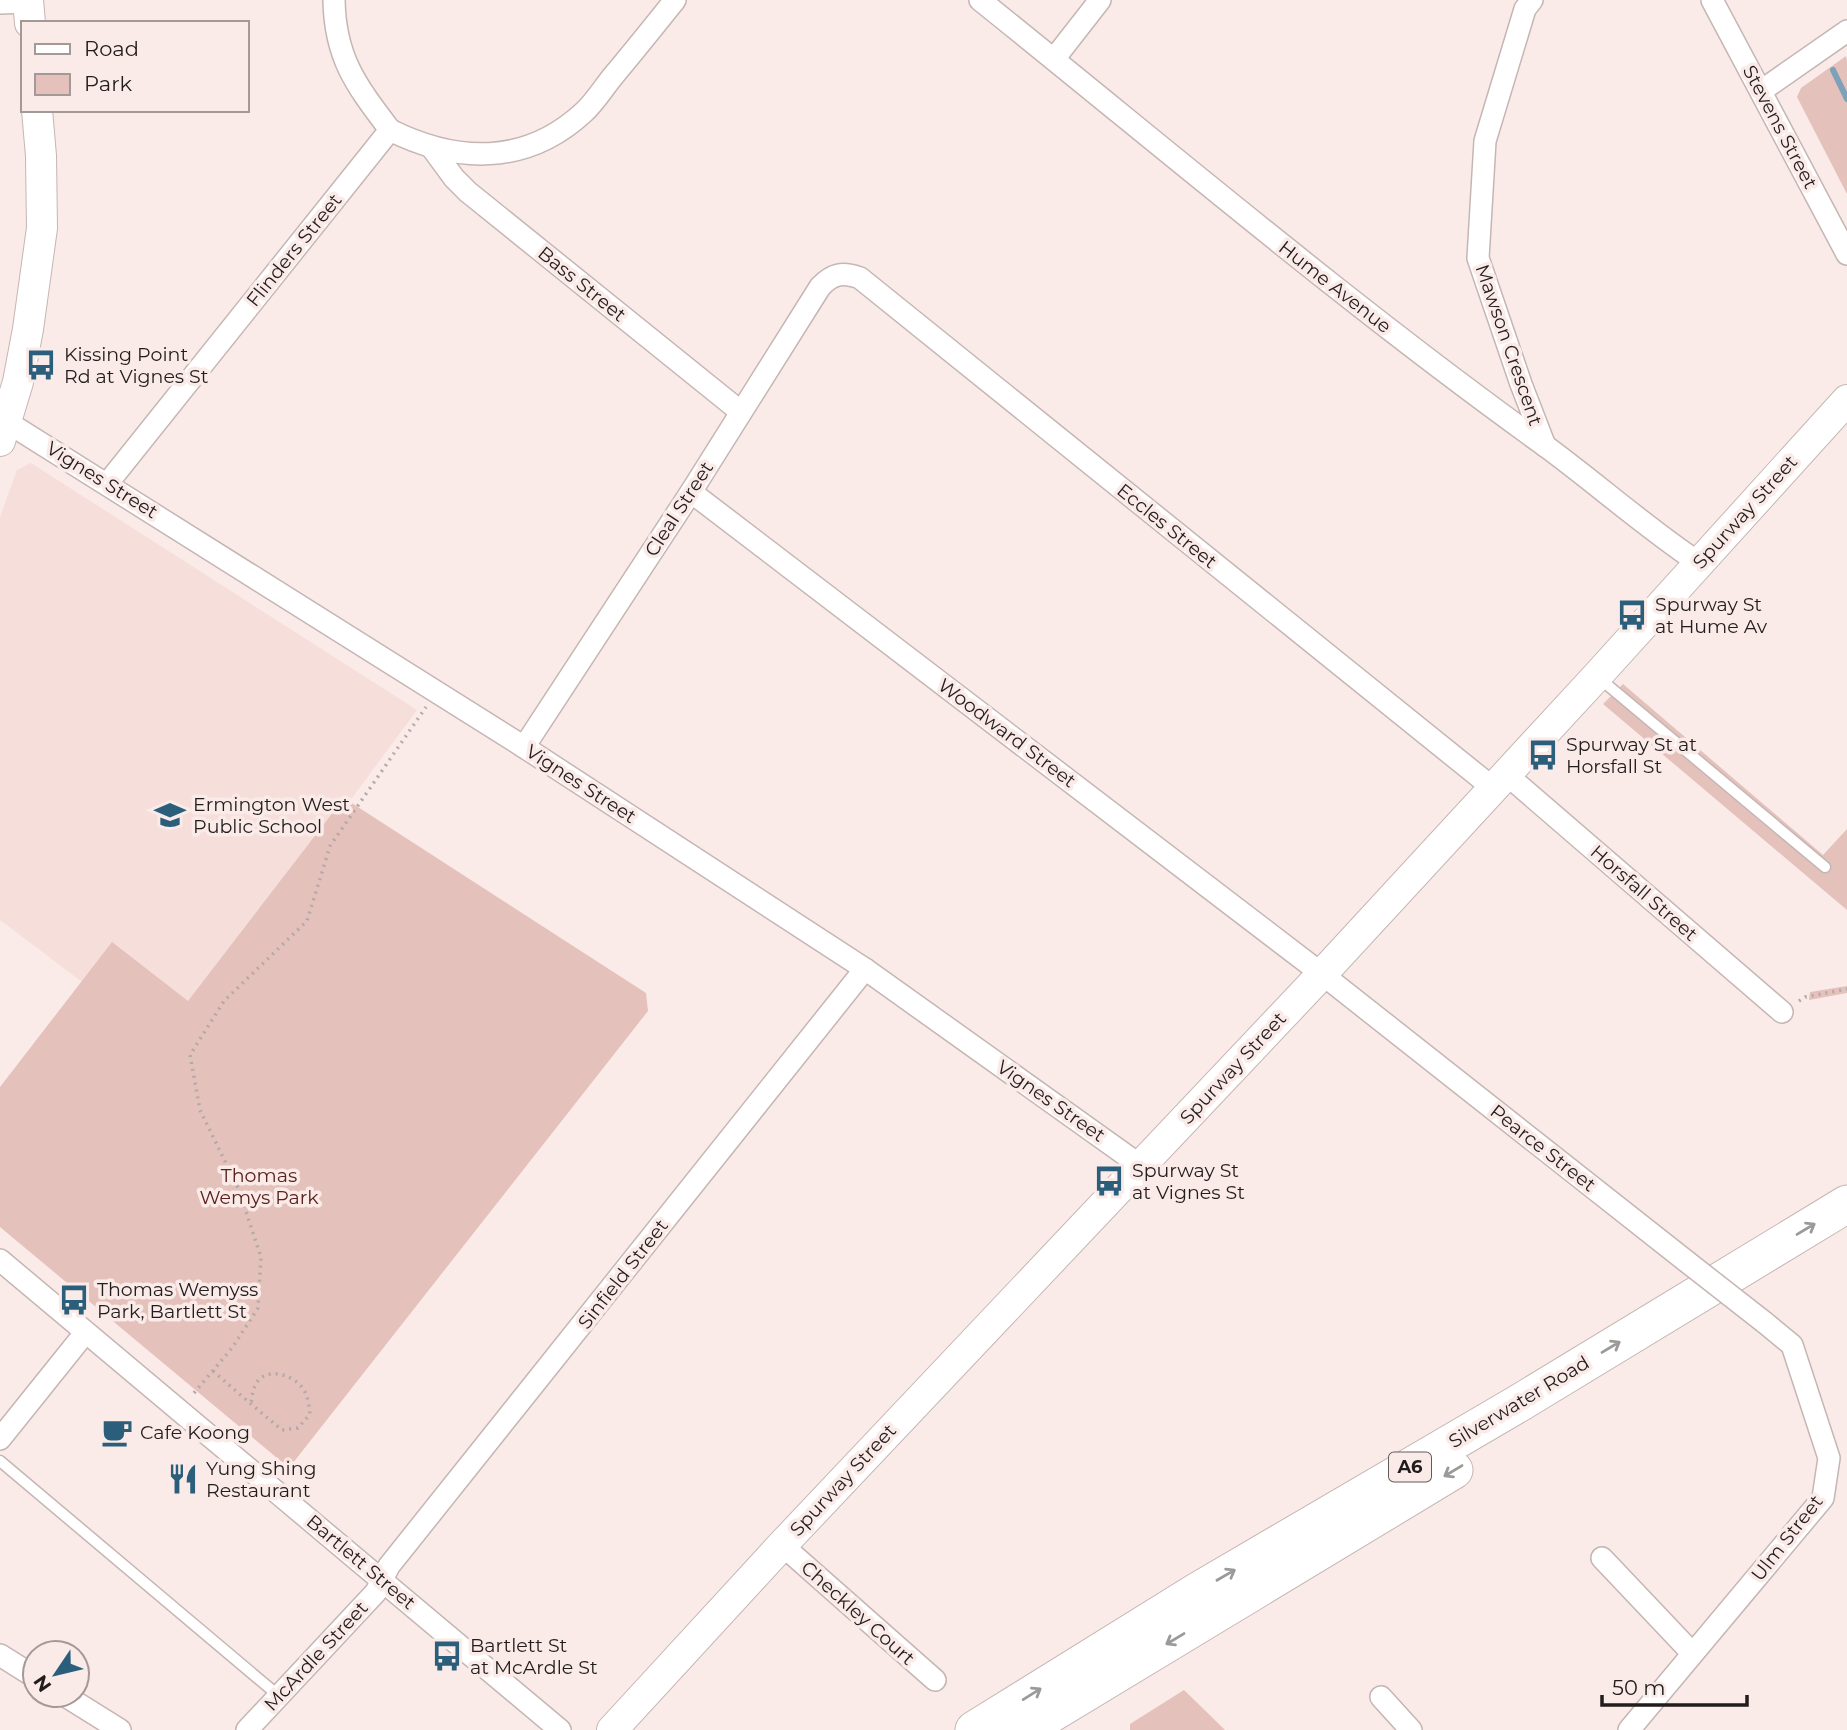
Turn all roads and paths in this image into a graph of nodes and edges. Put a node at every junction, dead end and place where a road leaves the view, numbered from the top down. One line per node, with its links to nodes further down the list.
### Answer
1 (334, 0): 11 (street)
2 (675, 0): 12 (street)
3 (980, 0): 8 (street, Hume Avenue)
4 (1100, 0): 8 (street)
5 (1532, 0): 18 (street, Mawson Crescent)
6 (1713, 0): 9 (street, Stevens Street)
7 (1847, 31): 9 (street)
8 (1054, 59): 18 (street, Hume Avenue)
9 (1761, 91): 13 (street, Stevens Street)
10 (37, 112): 17 (street)
11 (390, 130): 12 (street); 19 (street, Flinders Street)
12 (432, 148): 16 (street, Bass Street)
13 (1847, 254)
14 (836, 274): 16 (street, Cleal Street); 25 (street, Eccles Street)
15 (1847, 400): 21 (street, Spurway Street)
16 (741, 412): 20 (street, Cleal Street)
17 (4, 431): 19 (street, Vignes Street)
18 (1545, 446): 21 (street, Hume Avenue)
19 (107, 484): 23 (street, Vignes Street)
20 (691, 492): 24 (street, Cleal Street); 28 (street, Woodward Street)
21 (1699, 563): 22 (street, Spurway Street)
22 (1597, 676): 25 (street, Spurway Street); 26 (lane)
23 (437, 691): 24 (street, Vignes Street); 37 (path)
24 (524, 747): 27 (street, Vignes Street)
25 (1500, 781): 28 (street, Spurway Street); 30 (street, Horsfall Street)
26 (1825, 867)
27 (865, 969): 31 (street, Vignes Street); 44 (street, Sinfield Street)
28 (1322, 974): 31 (street, Spurway Street); 35 (street, Pearce Street, bridge)
29 (1847, 989): 30 (path)
30 (1782, 1012)
31 (1141, 1166): 42 (street, Spurway Street)
32 (1847, 1203): 56 (highway, Silverwater Road / A6, one-way to 32)
33 (1847, 1233): 57 (highway, Silverwater Road / A6, one-way to 57)
34 (0, 1260): 36 (street, Bartlett Street)
35 (1764, 1321): 45 (street, Ulm Street)
36 (85, 1333): 40 (street); 44 (street, Bartlett Street)
37 (213, 1371): 38 (path); 39 (path)
38 (194, 1393)
39 (251, 1404): 39 (path)
40 (0, 1439)
41 (0, 1461): 49 (lane)
42 (782, 1545): 48 (street, Checkley Court); 55 (street, Spurway Street)
43 (1602, 1558): 45 (street)
44 (382, 1580): 49 (street, McArdle Street); 54 (street, Bartlett Street)
45 (1692, 1653): 59 (street, Ulm Street)
46 (0, 1655): 47 (street)
47 (21, 1668)
48 (935, 1680)
49 (279, 1696): 53 (street, McArdle Street)
50 (1381, 1697): 58 (street)
51 (86, 1709): 52 (street)
52 (120, 1730)
53 (247, 1730)
54 (560, 1730)
55 (612, 1730)
56 (974, 1730)
57 (1024, 1730)
58 (1411, 1730)
59 (1629, 1730)

